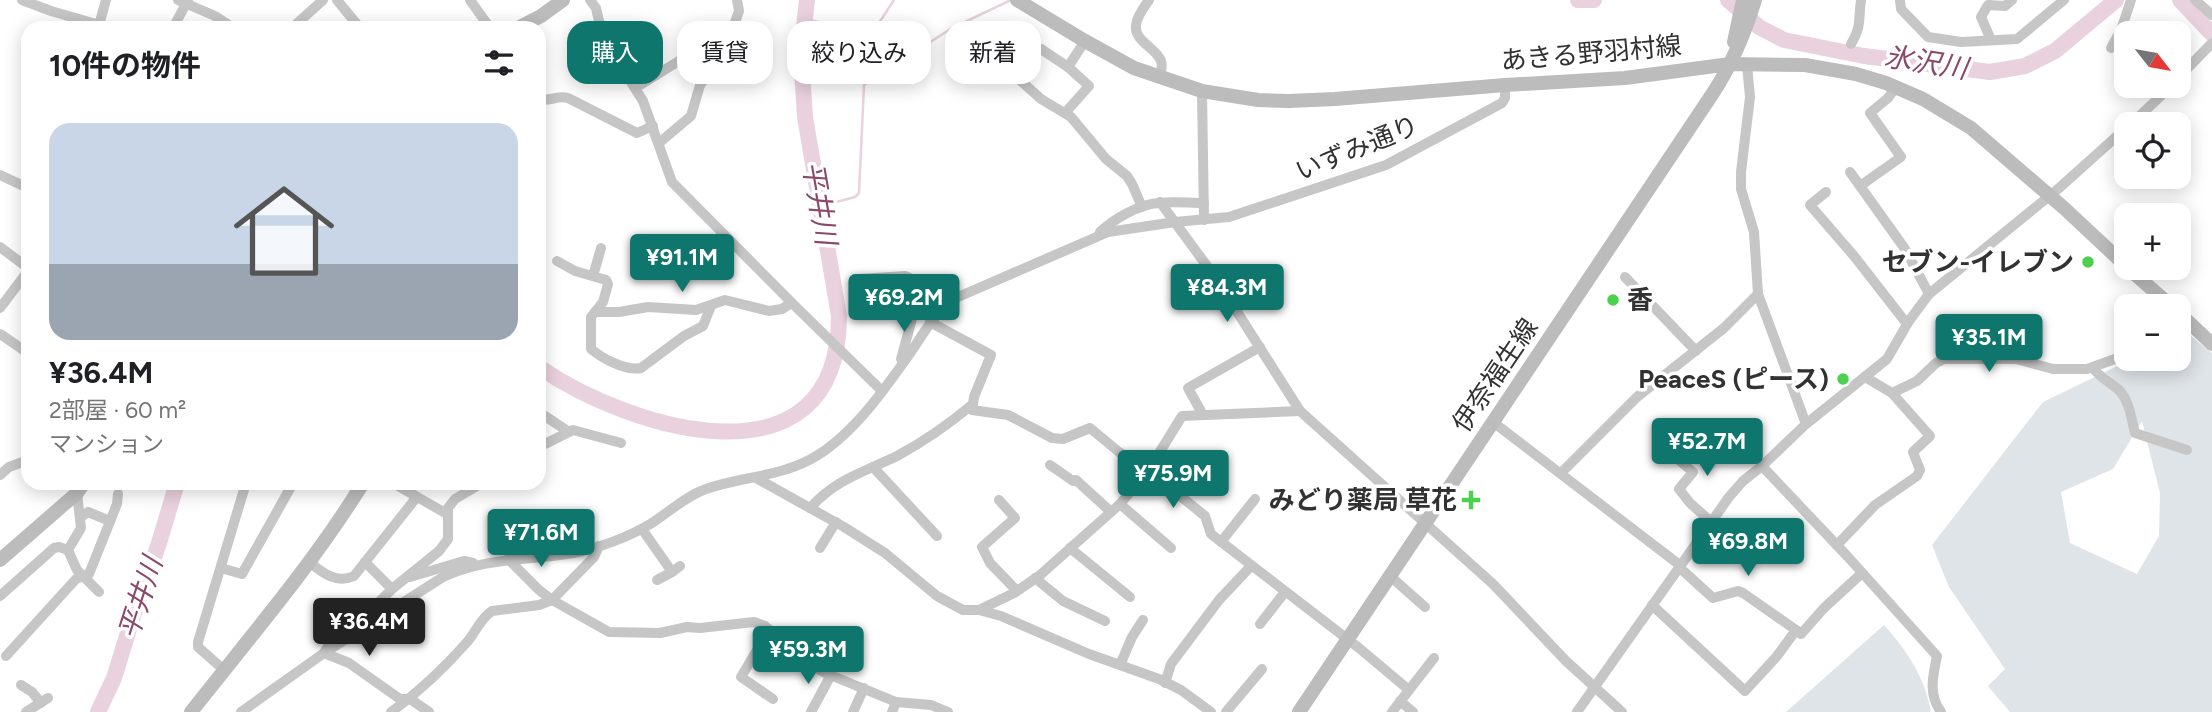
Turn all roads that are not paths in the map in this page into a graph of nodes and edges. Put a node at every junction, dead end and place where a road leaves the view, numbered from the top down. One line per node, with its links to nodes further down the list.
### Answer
1 (22, 0): 20 (street)
2 (106, 0): 21 (street)
3 (323, 0): 24 (street)
4 (337, 0): 25 (street)
5 (470, 0): 26 (street)
6 (563, 0): 27 (main road)
7 (590, 0): 43 (street)
8 (737, 0): 51 (street)
9 (1017, 0): 29 (main road, あきる野羽村線)
10 (1149, 0): 39 (street)
11 (1861, 0): 31 (street)
12 (1900, 0): 28 (street)
13 (2012, 0): 28 (street)
14 (2131, 0): 32 (street)
15 (2195, 0): 19 (street)
16 (184, 1): 22 (street); 23 (street)
17 (2059, 2): 28 (street)
18 (1746, 9): 35 (main road, 伊奈福生線)
19 (2212, 15)
20 (85, 21)
21 (100, 21)
22 (176, 21)
23 (222, 21)
24 (300, 21)
25 (354, 21)
26 (485, 21)
27 (531, 21)
28 (1991, 40)
29 (1085, 41): 38 (street); 39 (main road, あきる野羽村線)
30 (2212, 43): 36 (street)
31 (1852, 44)
32 (2111, 48)
33 (1041, 49): 38 (street)
34 (677, 62): 43 (street)
35 (1730, 64): 37 (main road, あきる野羽村線); 41 (main road, あきる野羽村線); 99 (main road, 伊奈福生線)
36 (2191, 64)
37 (1747, 65): 42 (main road, あきる野羽村線); 74 (street)
38 (1068, 67): 48 (street)
39 (1160, 77): 44 (main road, あきる野羽村線)
40 (1024, 84): 48 (street)
41 (1505, 85): 44 (main road, あきる野羽村線); 61 (street, いずみ通り)
42 (1896, 87): 55 (street); 57 (main road, あきる野羽村線)
43 (635, 88): 49 (street)
44 (1202, 91): 59 (street)
45 (2158, 98): 47 (street)
46 (546, 101): 49 (street)
47 (2144, 112)
48 (1065, 113): 60 (street)
49 (653, 126): 51 (street)
50 (2114, 139): 57 (street)
51 (659, 143): 77 (street)
52 (1850, 172): 55 (street)
53 (0, 175): 54 (street)
54 (21, 185)
55 (1860, 186): 75 (street)
56 (1826, 192): 82 (street)
57 (2050, 196): 66 (main road, あきる野羽村線); 75 (street)
58 (1160, 202): 59 (street); 60 (street); 62 (street)
59 (1203, 203): 61 (street)
60 (1142, 207): 63 (street)
61 (1204, 220): 62 (street)
62 (1175, 222): 63 (street); 86 (street)
63 (1098, 235): 81 (street)
64 (0, 247): 68 (street)
65 (601, 248): 69 (street)
66 (2114, 255)
67 (557, 261): 69 (street)
68 (21, 264)
69 (593, 276): 80 (street)
70 (1625, 277): 88 (street)
71 (21, 279): 79 (street)
72 (860, 279): 90 (street)
73 (2142, 280): 76 (main road, あきる野羽村線)
74 (1758, 294): 88 (street); 100 (street)
75 (1929, 294): 82 (street)
76 (2157, 294)
77 (793, 305): 78 (street); 93 (street)
78 (711, 306): 80 (street); 80 (street)
79 (0, 308)
80 (595, 312)
81 (930, 322): 90 (street); 95 (street)
82 (1908, 324): 92 (street)
83 (2191, 329): 85 (main road)
84 (0, 334): 87 (street)
85 (2212, 344)
86 (1260, 347): 96 (street); 97 (street)
87 (21, 348)
88 (1696, 351): 111 (street)
89 (2114, 360): 91 (street)
90 (902, 363): 93 (street)
91 (2093, 368): 94 (street); 104 (street)
92 (1865, 377): 94 (street); 100 (street)
93 (881, 390): 113 (street)
94 (1892, 393): 137 (street)
95 (973, 404): 109 (street); 110 (street)
96 (1300, 411): 97 (street); 133 (street)
97 (1203, 415): 110 (street)
98 (546, 417): 101 (street)
99 (1493, 422): 111 (street); 133 (main road, 伊奈福生線)
100 (1806, 424): 108 (street)
101 (569, 432): 102 (street); 103 (street)
102 (621, 443)
103 (546, 444)
104 (2187, 450)
105 (1673, 455): 132 (street)
106 (21, 463): 112 (street)
107 (1050, 465): 127 (street)
108 (1762, 466): 132 (street); 137 (street)
109 (873, 467): 126 (street); 135 (street)
110 (1148, 471): 125 (street); 136 (street)
111 (1562, 472): 150 (street)
112 (0, 475)
113 (755, 478): 126 (street); 134 (street)
114 (79, 490): 145 (main road)
115 (81, 490): 129 (street)
116 (244, 490): 151 (street)
117 (289, 490): 151 (street)
118 (359, 490): 146 (main road)
119 (404, 490): 122 (street)
120 (470, 490): 128 (street)
121 (118, 494): 130 (street)
122 (416, 498): 128 (street); 147 (street)
123 (1255, 499): 136 (street)
124 (999, 500): 159 (street)
125 (1120, 505): 127 (street); 141 (street)
126 (810, 508): 131 (street)
127 (1111, 512): 140 (street)
128 (447, 514): 155 (street)
129 (81, 517): 130 (street); 142 (street)
130 (110, 521): 153 (street)
131 (836, 522): 139 (street); 167 (street)
132 (1712, 522): 143 (street); 150 (street)
133 (1426, 523): 154 (main road, 伊奈福生線); 183 (street)
134 (642, 529): 138 (street); 157 (street)
135 (937, 536)
136 (1222, 542): 149 (street)
137 (1837, 545): 152 (street)
138 (599, 546): 144 (street); 164 (street)
139 (820, 548)
140 (1070, 548): 156 (street); 163 (street)
141 (1171, 548)
142 (68, 550): 153 (street); 162 (street)
143 (1749, 556)
144 (508, 559): 148 (street); 164 (street)
145 (0, 560)
146 (309, 562): 147 (street); 178 (main road)
147 (365, 562): 158 (street)
148 (478, 564): 155 (street); 174 (street)
149 (1251, 566): 161 (street); 181 (street)
150 (1680, 567): 165 (street); 172 (street)
151 (221, 568): 178 (street)
152 (1862, 572): 172 (street); 205 (street)
153 (83, 576): 160 (street); 175 (street)
154 (1390, 576): 166 (street); 173 (main road, 伊奈福生線)
155 (406, 578): 158 (street)
156 (1035, 578): 159 (street); 169 (street)
157 (657, 580)
158 (392, 589): 174 (street)
159 (1017, 591): 167 (street)
160 (99, 592)
161 (1285, 592): 170 (street); 173 (street)
162 (0, 596)
163 (1130, 597)
164 (552, 600): 171 (street); 186 (street)
165 (1652, 605): 172 (street); 183 (street)
166 (1425, 607)
167 (979, 610): 177 (street)
168 (1143, 620): 177 (street)
169 (1105, 621)
170 (1260, 624)
171 (769, 630): 180 (street); 187 (street)
172 (1796, 630)
173 (1348, 640): 185 (street); 200 (main road, 伊奈福生線)
174 (324, 653): 186 (street); 192 (street)
175 (6, 656)
176 (1434, 658): 185 (street)
177 (1121, 665): 181 (street)
178 (224, 670): 191 (main road)
179 (1262, 670): 199 (street)
180 (831, 675): 184 (street); 195 (street)
181 (1165, 683): 198 (street)
182 (21, 685): 190 (street)
183 (1595, 686): 203 (street); 204 (street)
184 (864, 688): 189 (street); 196 (street)
185 (1409, 690): 188 (street)
186 (410, 699): 193 (street); 194 (street)
187 (773, 699)
188 (1400, 701): 201 (street); 202 (street)
189 (894, 707): 197 (street)
190 (26, 712)
191 (191, 712)
192 (241, 712)
193 (391, 712)
194 (429, 712)
195 (811, 712)
196 (853, 712)
197 (948, 712)
198 (1211, 712)
199 (1226, 712)
200 (1299, 712)
201 (1392, 712)
202 (1413, 712)
203 (1577, 712)
204 (1622, 712)
205 (1941, 712)

